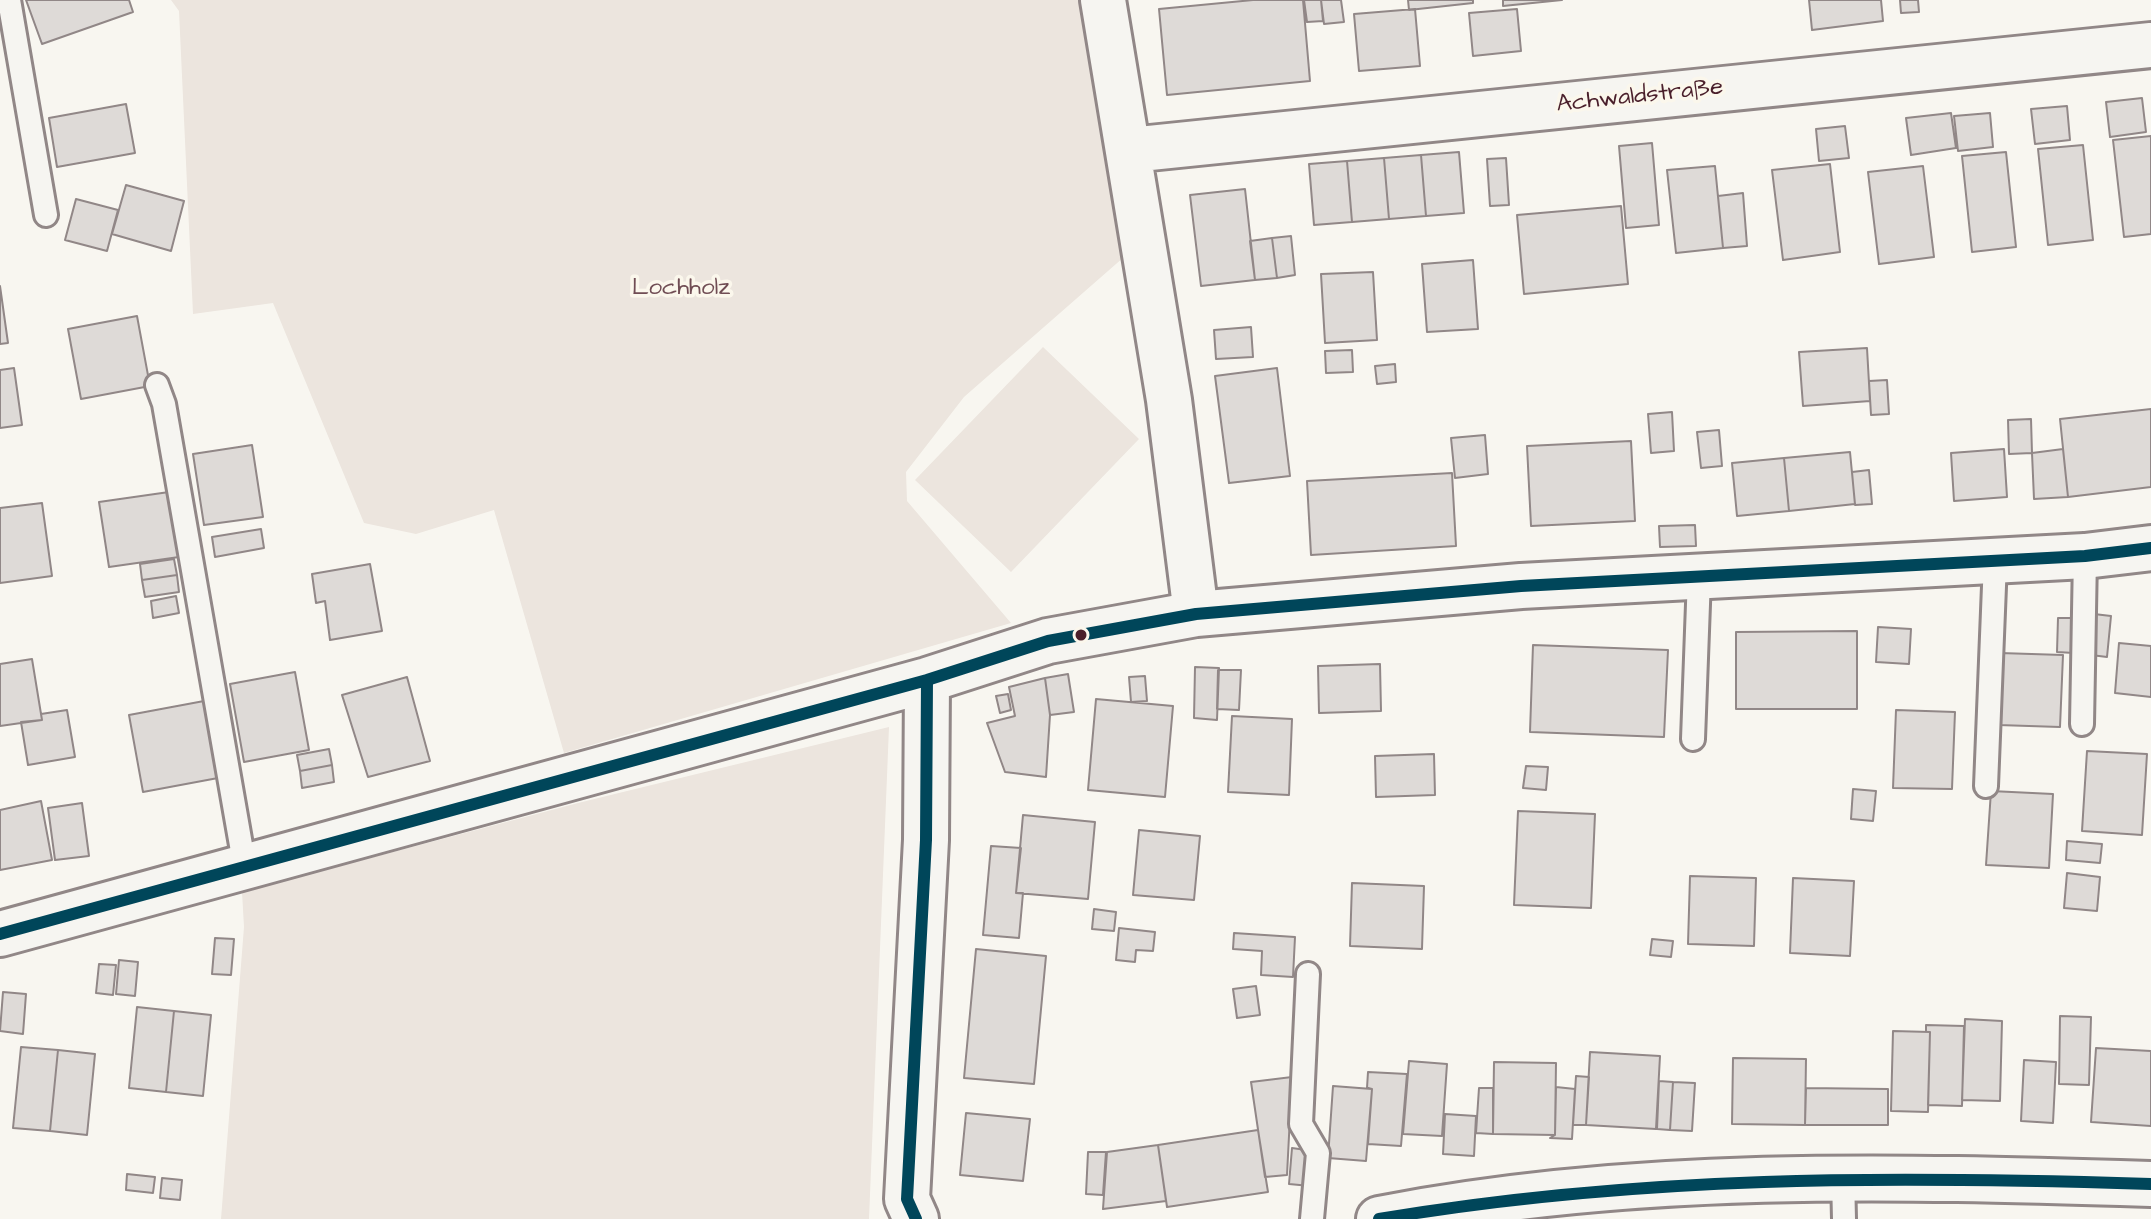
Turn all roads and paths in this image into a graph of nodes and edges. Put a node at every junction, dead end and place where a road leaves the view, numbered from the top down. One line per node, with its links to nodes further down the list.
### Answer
1 (9, 0): 5 (lane)
2 (1101, 5): 4 (street)
3 (2151, 45): 4 (street, Achwaldstraße)
4 (1130, 150): 11 (street)
5 (46, 215)
6 (157, 385): 16 (lane)
7 (2151, 548): 8 (street)
8 (2085, 556): 9 (street); 13 (lane)
9 (1995, 561): 10 (street); 15 (lane)
10 (1699, 577): 11 (street); 14 (lane)
11 (1196, 614): 12 (street)
12 (927, 680): 16 (street); 21 (street)
13 (2082, 724)
14 (1693, 739)
15 (1986, 786)
16 (245, 868): 17 (street)
17 (0, 934)
18 (1308, 974): 22 (lane)
19 (1843, 1176): 20 (street); 23 (street); 24 (lane)
20 (2151, 1184)
21 (910, 1212)
22 (1312, 1219)
23 (1379, 1219)
24 (1844, 1219)

